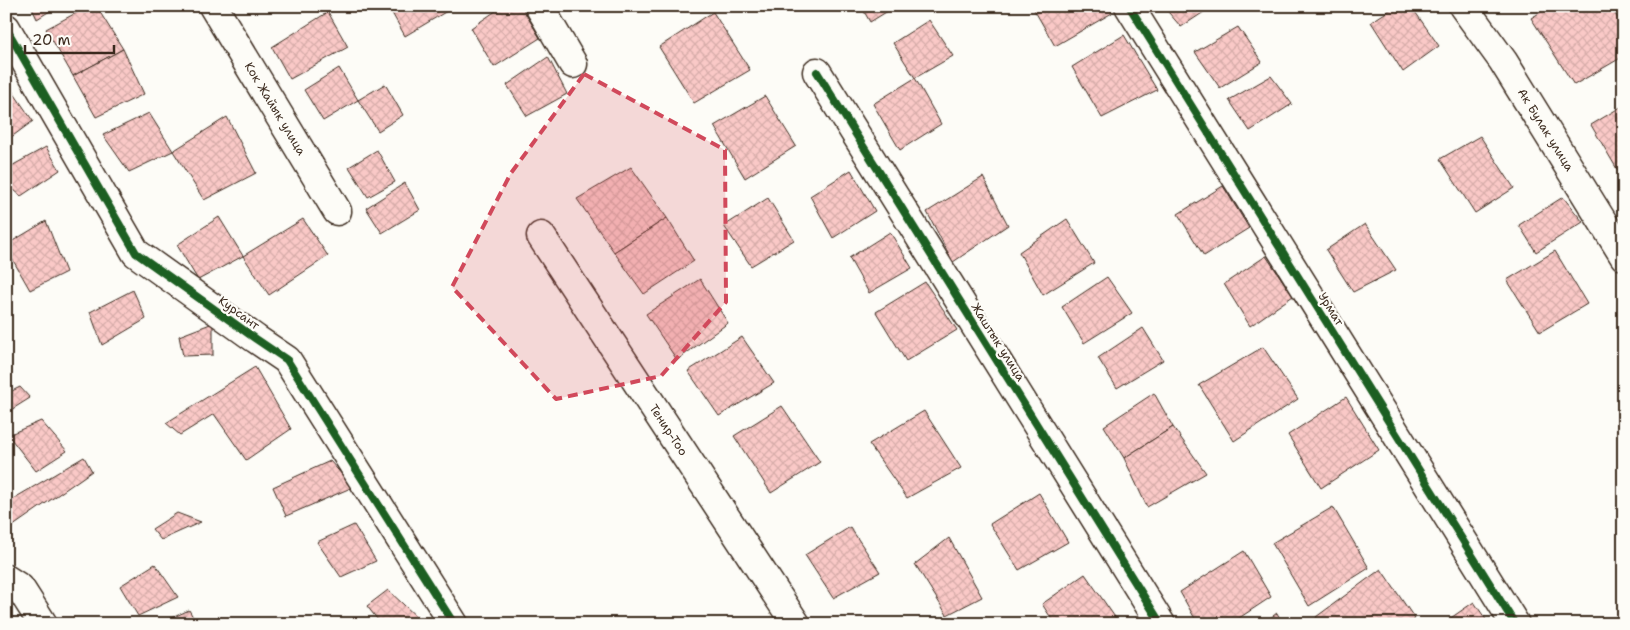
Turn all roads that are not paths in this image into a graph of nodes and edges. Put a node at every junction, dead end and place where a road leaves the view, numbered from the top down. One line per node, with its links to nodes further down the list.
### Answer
1 (212, 6): 8 (street, Кок Жайык улица)
2 (539, 6): 6 (street)
3 (1129, 6): 16 (street, Урмат)
4 (1463, 6): 10 (street, Ак Булак улица)
5 (6, 28): 13 (street, Курсант)
6 (573, 64)
7 (817, 72): 15 (street, Жаштык улица)
8 (337, 211)
9 (541, 236): 14 (street, Тенир-Тоо)
10 (1624, 256)
11 (6, 579): 12 (street)
12 (43, 624)
13 (454, 624)
14 (796, 624)
15 (1161, 624)
16 (1515, 624)

